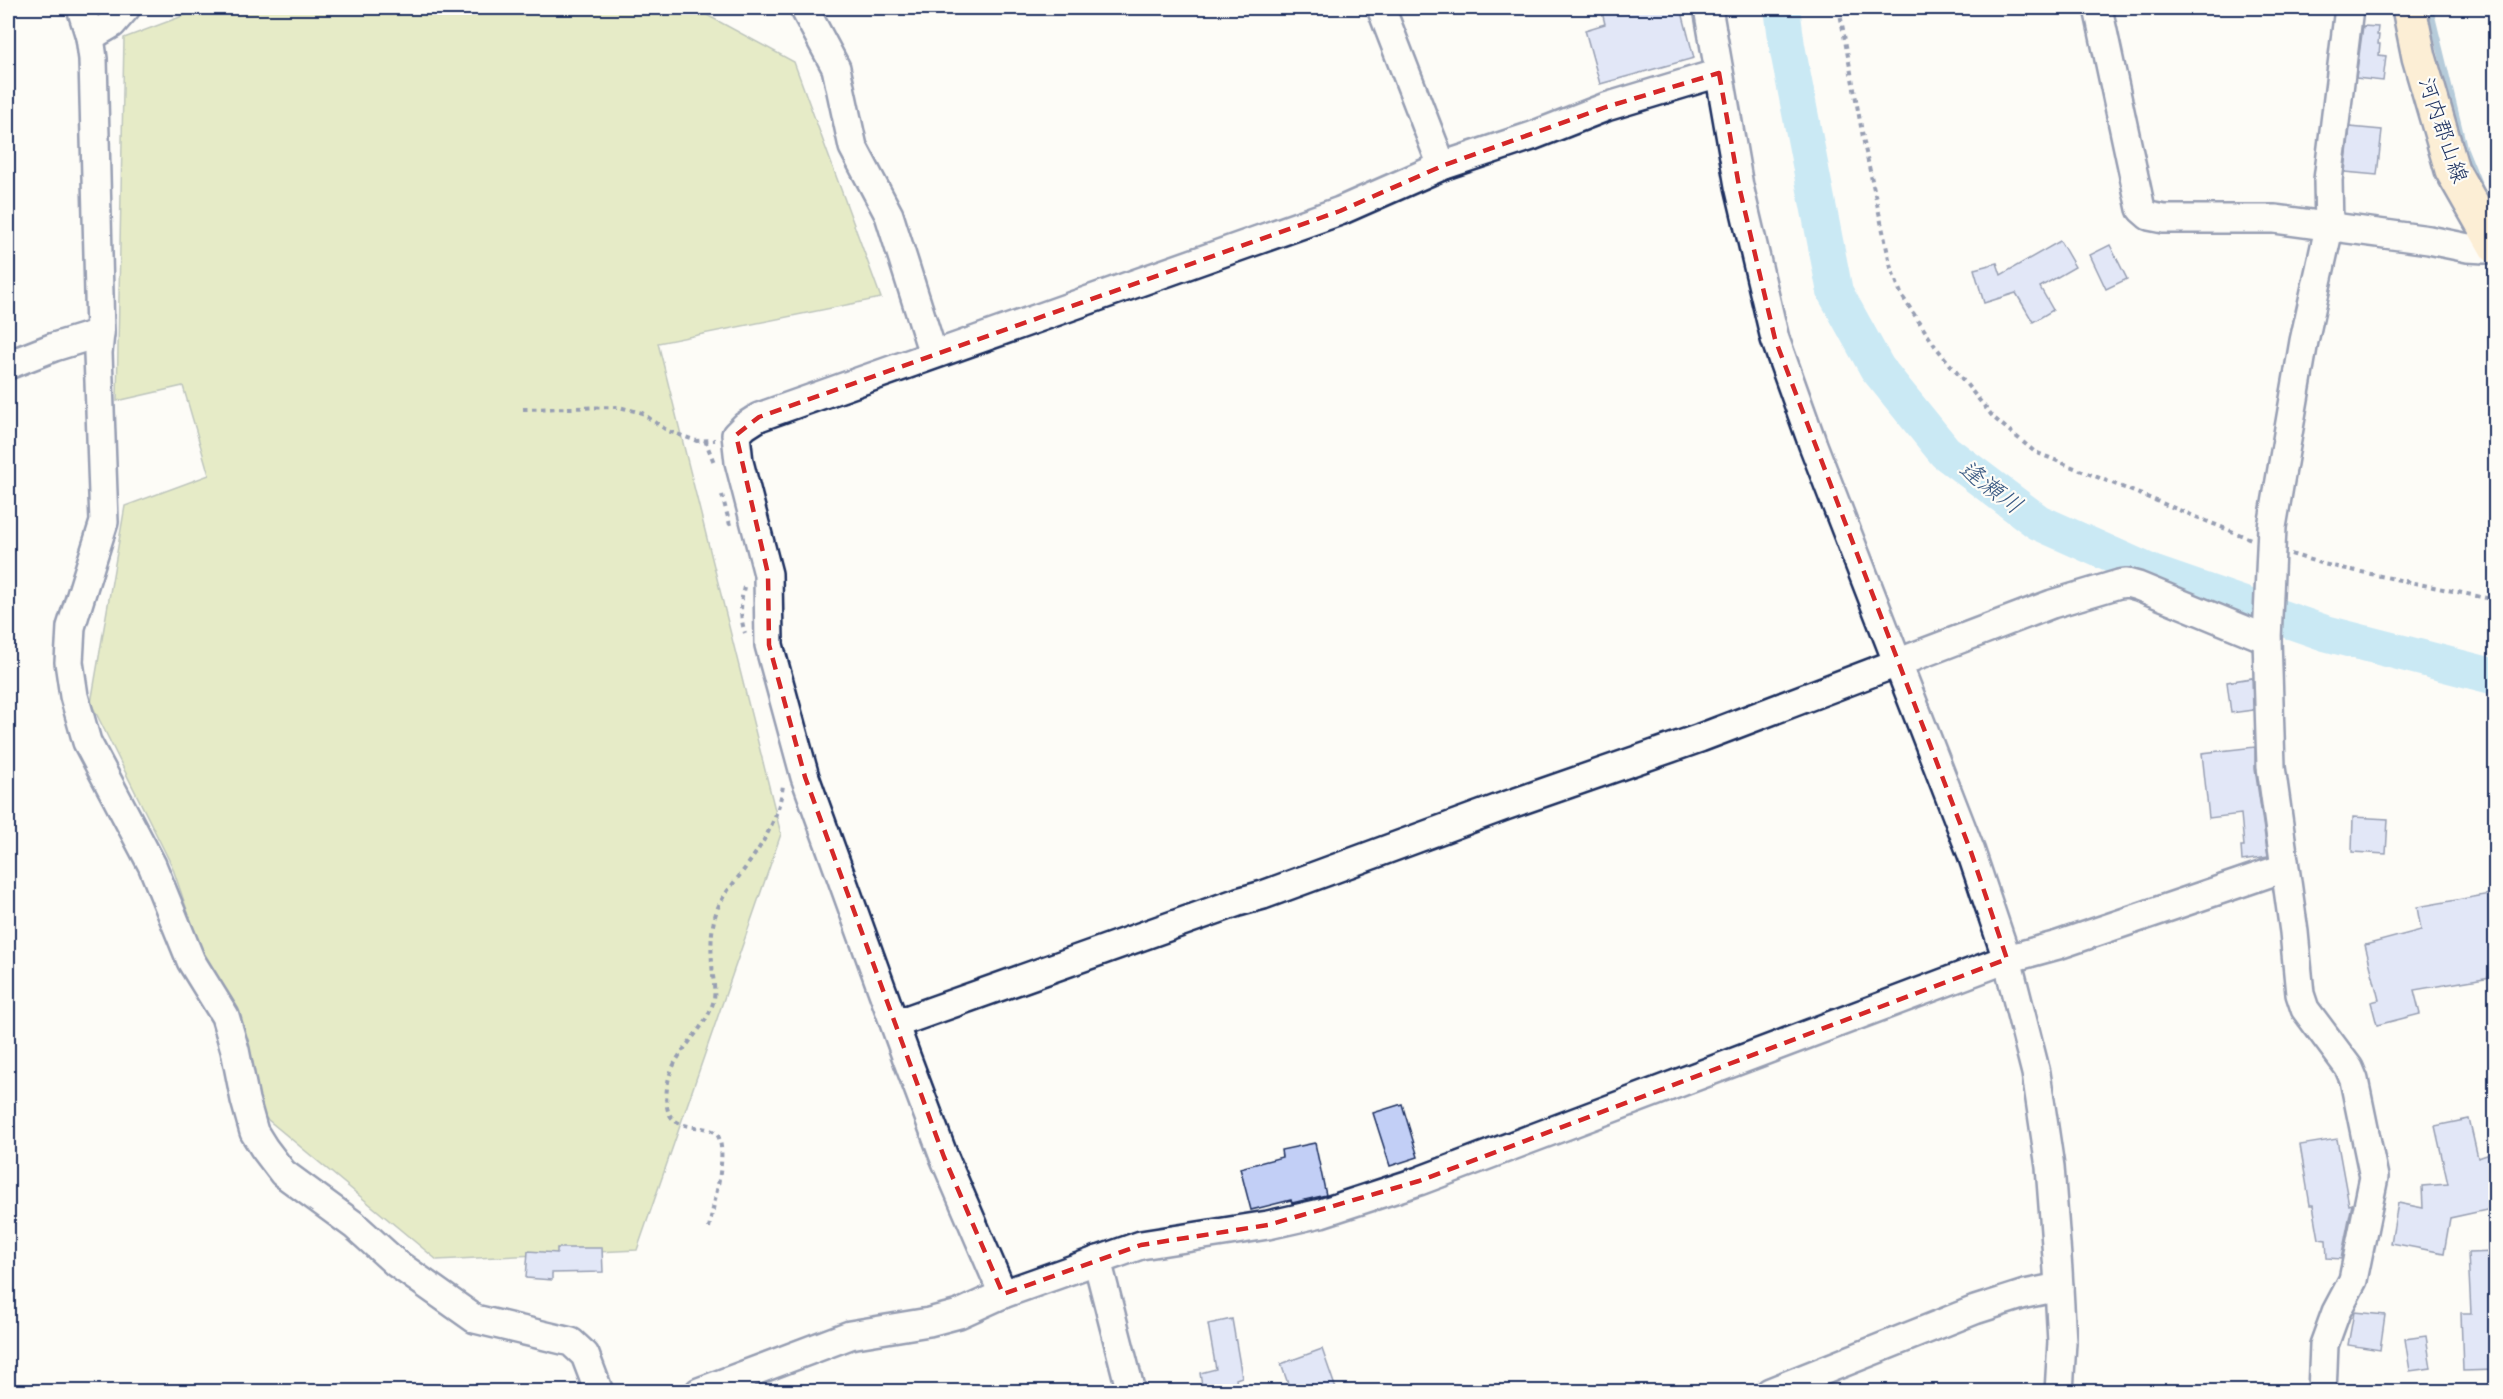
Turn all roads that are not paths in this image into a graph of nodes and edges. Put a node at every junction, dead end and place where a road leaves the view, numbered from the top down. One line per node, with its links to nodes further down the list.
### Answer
1 (81, 8): 9 (street)
2 (126, 8): 9 (street)
3 (804, 8): 15 (street)
4 (1381, 8): 11 (street)
5 (1708, 8): 10 (street)
6 (2098, 8): 12 (street)
7 (2349, 8): 12 (street)
8 (2409, 8): 13 (main road, 河内郡山線)
9 (90, 38): 14 (street)
10 (1719, 73): 11 (street); 18 (street)
11 (1442, 166): 15 (street)
12 (2329, 228): 13 (street); 17 (street)
13 (2496, 247)
14 (100, 333): 16 (street); 25 (street)
15 (933, 354): 21 (street)
16 (8, 365)
17 (2267, 639): 18 (street); 19 (street)
18 (1898, 664): 20 (street); 21 (street)
19 (2284, 868): 20 (street); 30 (street)
20 (2007, 959): 22 (street); 23 (street)
21 (896, 1024): 24 (street)
22 (1097, 1260): 24 (street); 27 (street)
23 (2059, 1287): 28 (street); 29 (street)
24 (1003, 1294): 26 (street)
25 (600, 1392)
26 (699, 1392)
27 (1131, 1392)
28 (1770, 1392)
29 (2059, 1392)
30 (2322, 1392)

